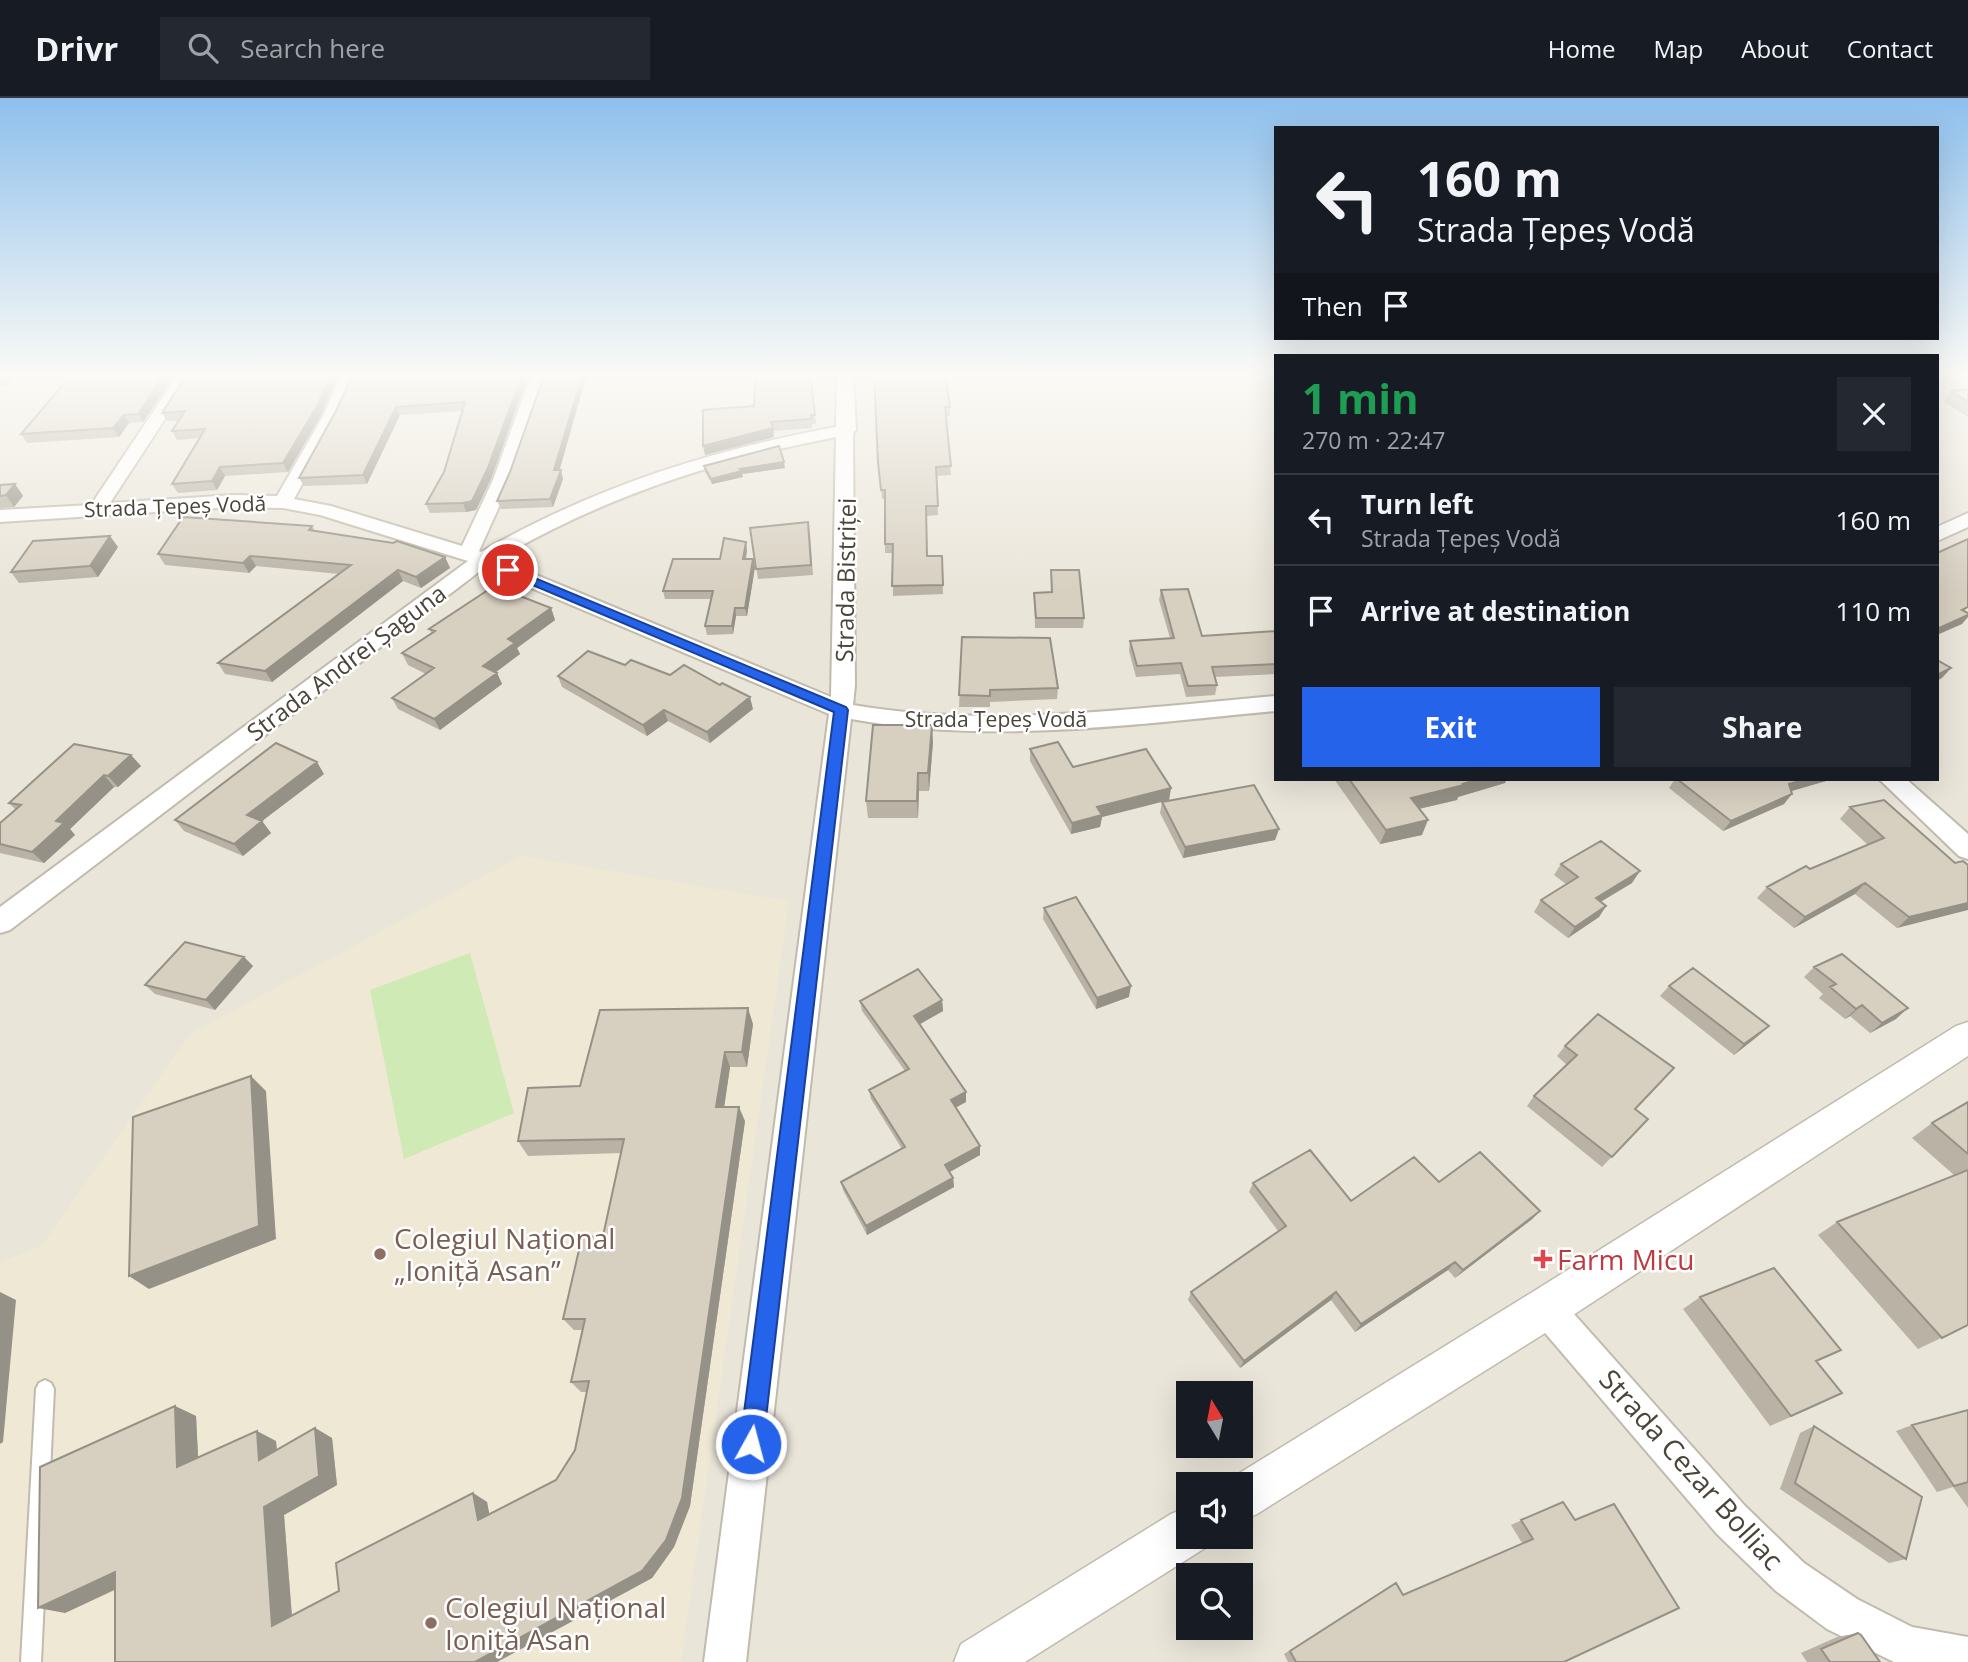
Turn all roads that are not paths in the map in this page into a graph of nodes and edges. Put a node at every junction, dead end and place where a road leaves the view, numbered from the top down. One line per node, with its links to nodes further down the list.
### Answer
1 (139, 446): 7 (street)
2 (314, 446): 6 (street)
3 (514, 446): 11 (street)
4 (777, 446): 11 (street, Strada Andrei Șaguna)
5 (847, 446): 13 (street, Strada Bistriței)
6 (283, 502): 7 (street, Strada Țepeș Vodă); 11 (street, Strada Țepeș Vodă)
7 (97, 509): 8 (street, Strada Țepeș Vodă)
8 (0, 516)
9 (1968, 519): 10 (street)
10 (1939, 534)
11 (475, 557): 13 (street, Strada Țepeș Vodă); 16 (street, Strada Andrei Șaguna)
12 (1274, 703): 13 (street, Strada Țepeș Vodă)
13 (841, 710): 24 (street, Strada Bistriței)
14 (1893, 781): 15 (street)
15 (1968, 849)
16 (0, 922)
17 (1968, 1037): 18 (street)
18 (1546, 1308): 20 (street); 22 (street, Strada Cezar Bolliac)
19 (44, 1390): 23 (lane)
20 (1253, 1491)
21 (1176, 1539): 25 (street)
22 (1968, 1658)
23 (31, 1662)
24 (725, 1662)
25 (979, 1662)

